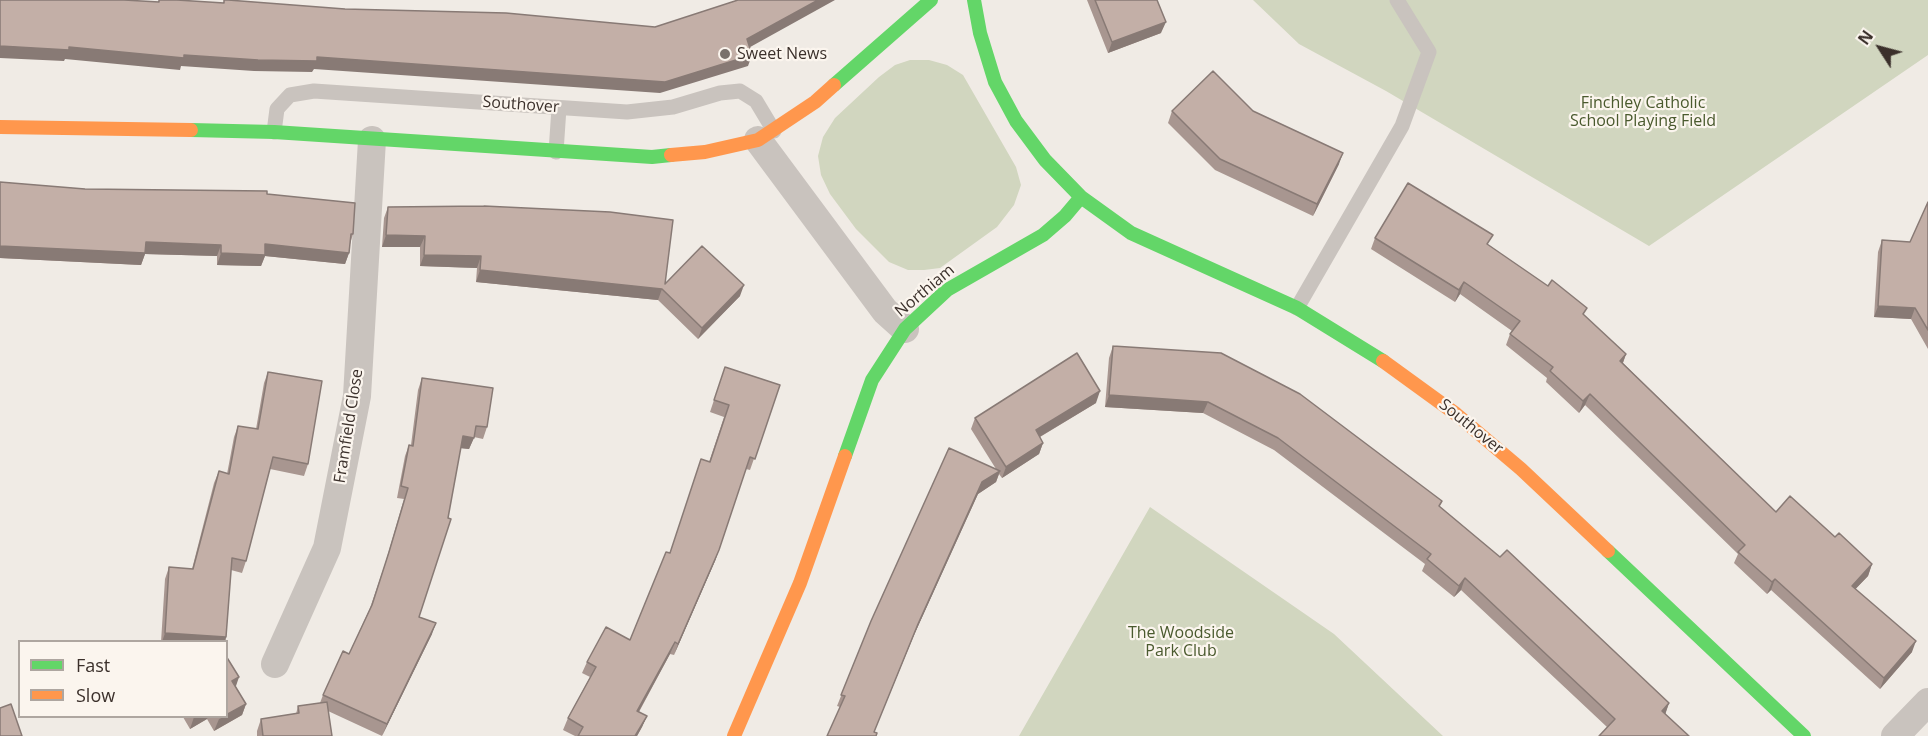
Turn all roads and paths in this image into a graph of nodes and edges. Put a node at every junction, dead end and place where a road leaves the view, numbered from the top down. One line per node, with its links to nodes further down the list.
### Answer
1 (931, 0): 7 (street)
2 (974, 0): 10 (street)
3 (1397, 0): 11 (lane)
4 (559, 108): 6 (lane, Southover); 7 (lane, Southover); 9 (lane)
5 (0, 127): 6 (street)
6 (274, 132): 8 (street)
7 (766, 135): 9 (street); 12 (street, Southover)
8 (372, 140): 9 (street); 13 (street, Framfield Close)
9 (556, 152)
10 (1081, 197): 11 (street, Southover); 12 (street, Northiam)
11 (1297, 308): 16 (street, Southover)
12 (904, 329): 15 (street, Northiam)
13 (275, 664)
14 (1928, 702): 17 (street)
15 (734, 736)
16 (1804, 736)
17 (1895, 736)

